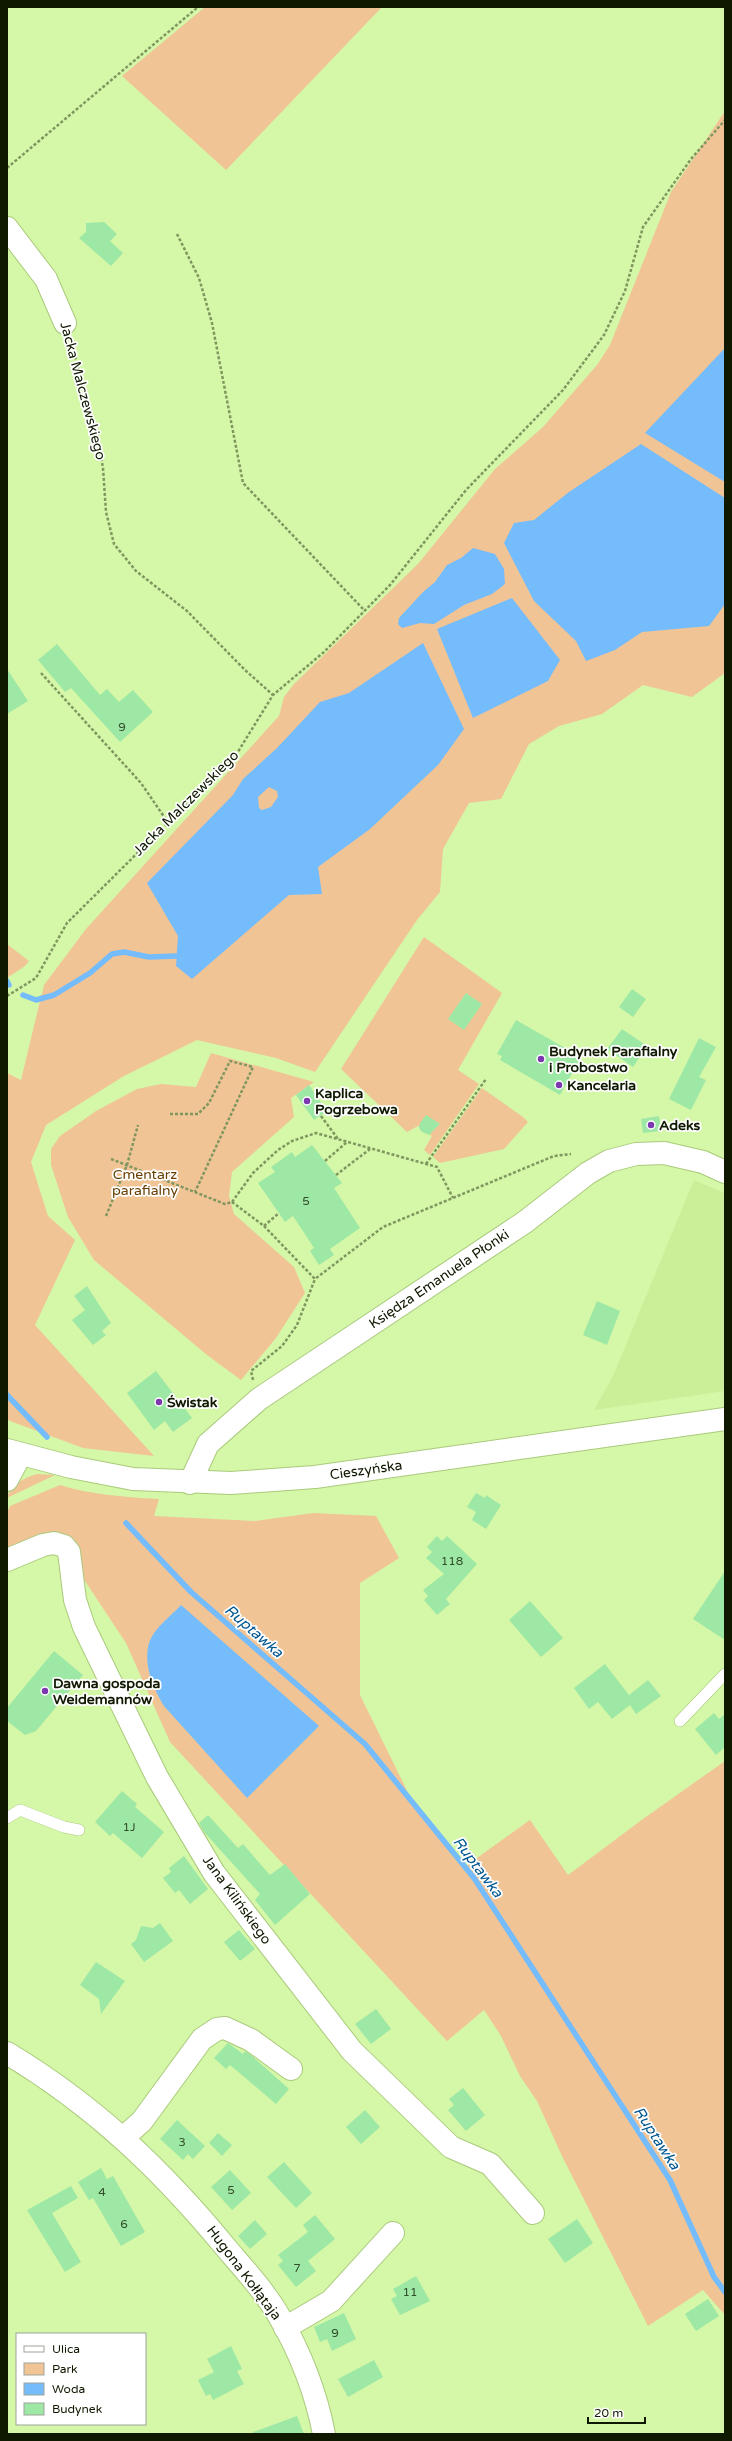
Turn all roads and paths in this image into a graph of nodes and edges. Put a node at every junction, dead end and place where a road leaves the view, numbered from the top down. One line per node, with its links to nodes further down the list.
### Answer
1 (198, 7): 3 (path)
2 (725, 120): 7 (path)
3 (7, 168)
4 (177, 234): 7 (path)
5 (9, 236): 6 (street, Jacka Malczewskiego)
6 (65, 323): 9 (path, Jacka Malczewskiego)
7 (365, 611): 9 (path)
8 (41, 673): 10 (path)
9 (273, 695): 10 (path, Jacka Malczewskiego)
10 (167, 821): 11 (path, Jacka Malczewskiego)
11 (7, 996)
12 (486, 1079): 22 (path)
13 (170, 1114): 26 (path)
14 (321, 1116): 16 (path)
15 (138, 1125): 23 (path)
16 (339, 1140): 17 (path); 28 (path)
17 (347, 1142): 18 (path); 21 (path)
18 (370, 1149): 22 (path); 25 (path)
19 (571, 1154): 27 (path)
20 (111, 1159): 23 (path)
21 (324, 1160)
22 (426, 1164): 27 (path)
23 (127, 1166): 26 (path); 30 (path)
24 (725, 1172): 33 (street, Księdza Emanuela Płonki)
25 (336, 1175)
26 (195, 1192): 28 (path)
27 (453, 1198): 32 (path)
28 (232, 1202): 31 (path)
29 (279, 1213): 31 (path)
30 (106, 1216)
31 (264, 1226): 32 (path)
32 (315, 1279): 33 (path)
33 (259, 1399): 37 (street, Księdza Emanuela Płonki)
34 (725, 1419): 37 (street, Cieszyńska)
35 (14, 1452): 36 (street); 37 (street, Cieszyńska)
36 (7, 1480)
37 (190, 1483)
38 (7, 1560): 46 (street, Jana Kilińskiego)
39 (725, 1674): 40 (lane)
40 (680, 1721)
41 (7, 1818): 42 (lane)
42 (79, 1830)
43 (7, 2053): 45 (street, Hugona Kołłątaja)
44 (290, 2069): 45 (street)
45 (123, 2138): 48 (street, Hugona Kołłątaja)
46 (533, 2213)
47 (393, 2233): 48 (street)
48 (285, 2328): 49 (street, Hugona Kołłątaja)
49 (324, 2434)

